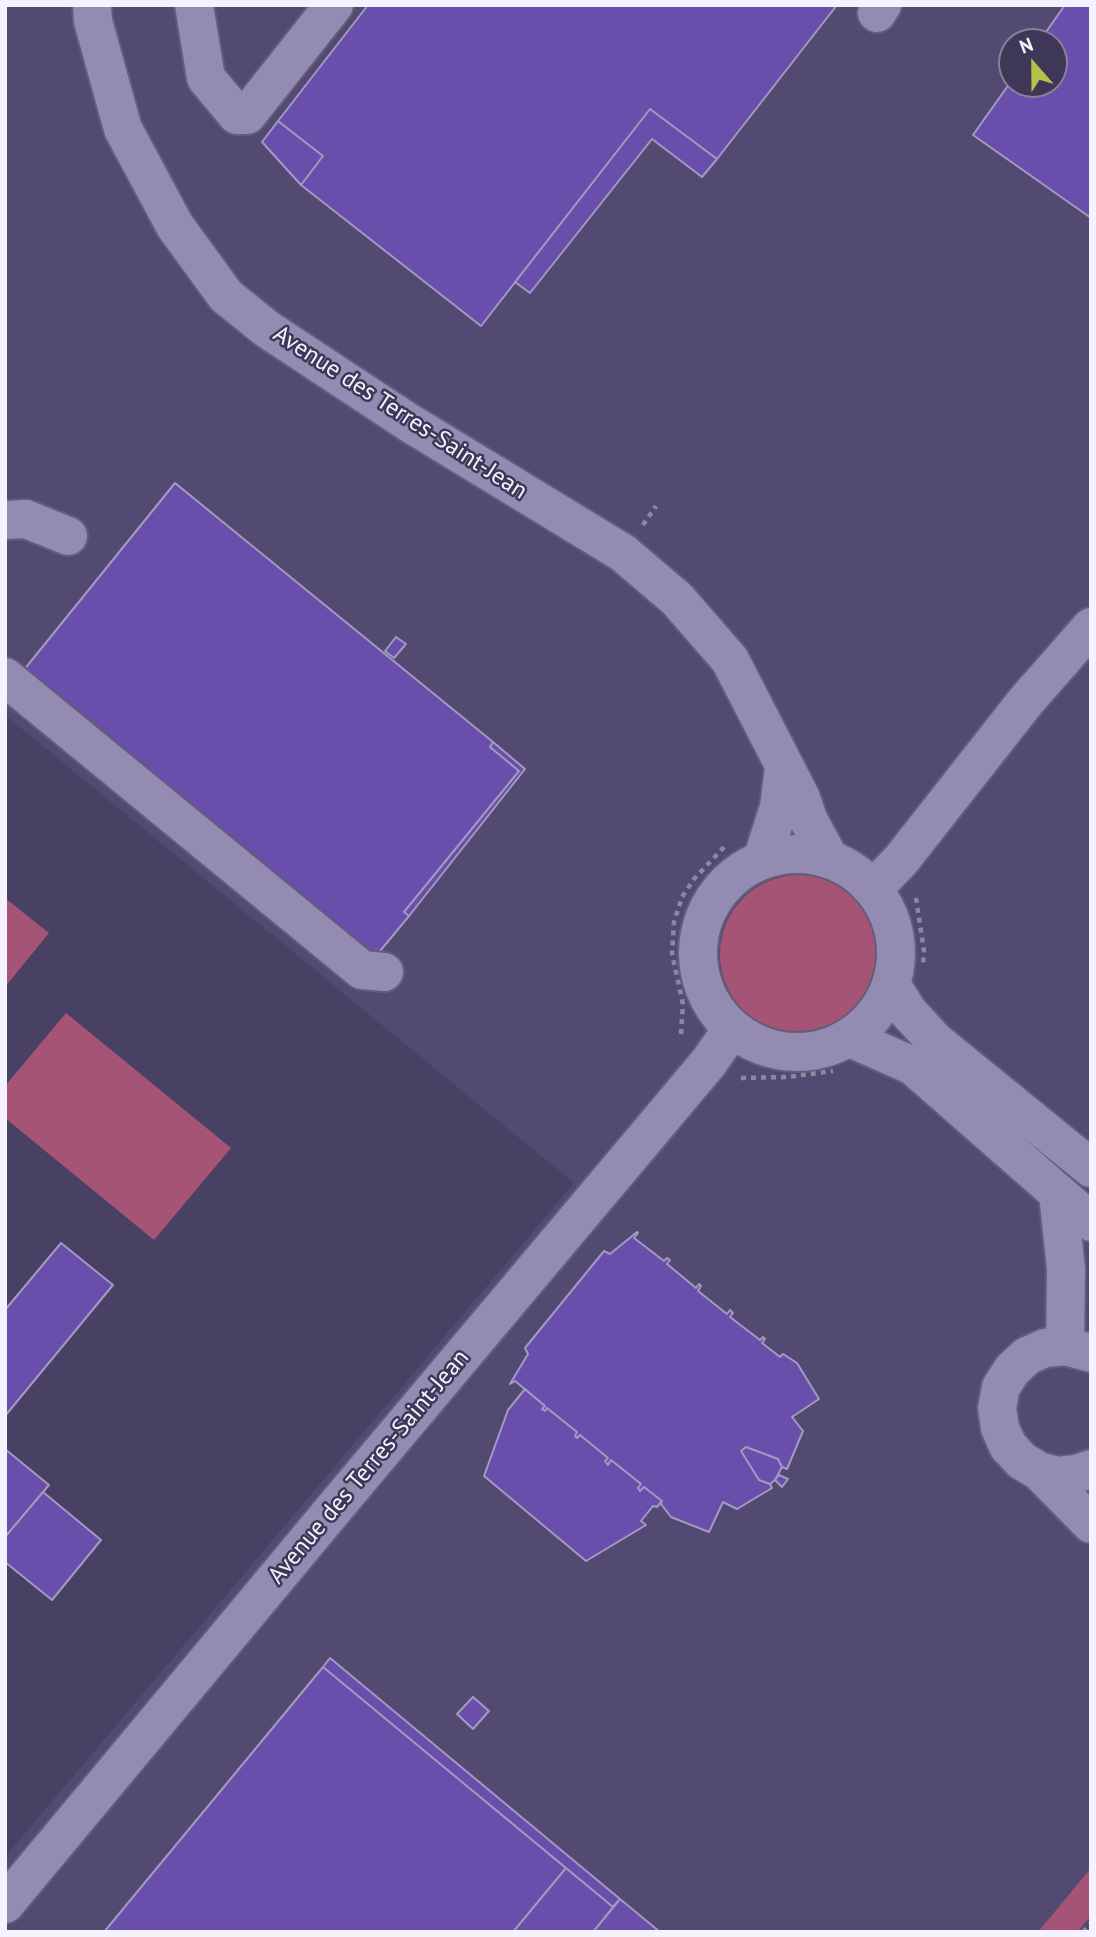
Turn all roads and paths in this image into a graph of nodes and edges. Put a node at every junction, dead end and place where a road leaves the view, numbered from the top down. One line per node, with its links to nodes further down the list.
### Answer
1 (92, 5): 8 (street, Avenue des Terres-Saint-Jean)
2 (194, 5): 3 (street)
3 (334, 5)
4 (5, 520): 5 (street)
5 (68, 536)
6 (1091, 628): 11 (street)
7 (5, 677): 13 (street)
8 (784, 767): 9 (street); 10 (street, Avenue des Terres-Saint-Jean)
9 (746, 850): 10 (street); 15 (street); 17 (path)
10 (829, 858): 12 (street)
11 (901, 860): 12 (street); 14 (path)
12 (874, 888): 14 (street)
13 (384, 972)
14 (907, 979): 16 (street); 18 (street)
15 (732, 1029): 16 (street); 17 (street, Avenue des Terres-Saint-Jean)
16 (843, 1054): 17 (path); 19 (street)
17 (709, 1062): 25 (street, Avenue des Terres-Saint-Jean)
18 (1091, 1168)
19 (1058, 1194): 20 (street); 21 (street)
20 (1091, 1222)
21 (1078, 1349): 23 (street)
22 (1091, 1469): 23 (street)
23 (1040, 1471): 24 (street)
24 (1091, 1524)
25 (5, 1904)
26 (1091, 1923): 27 (path)
27 (1083, 1932)

